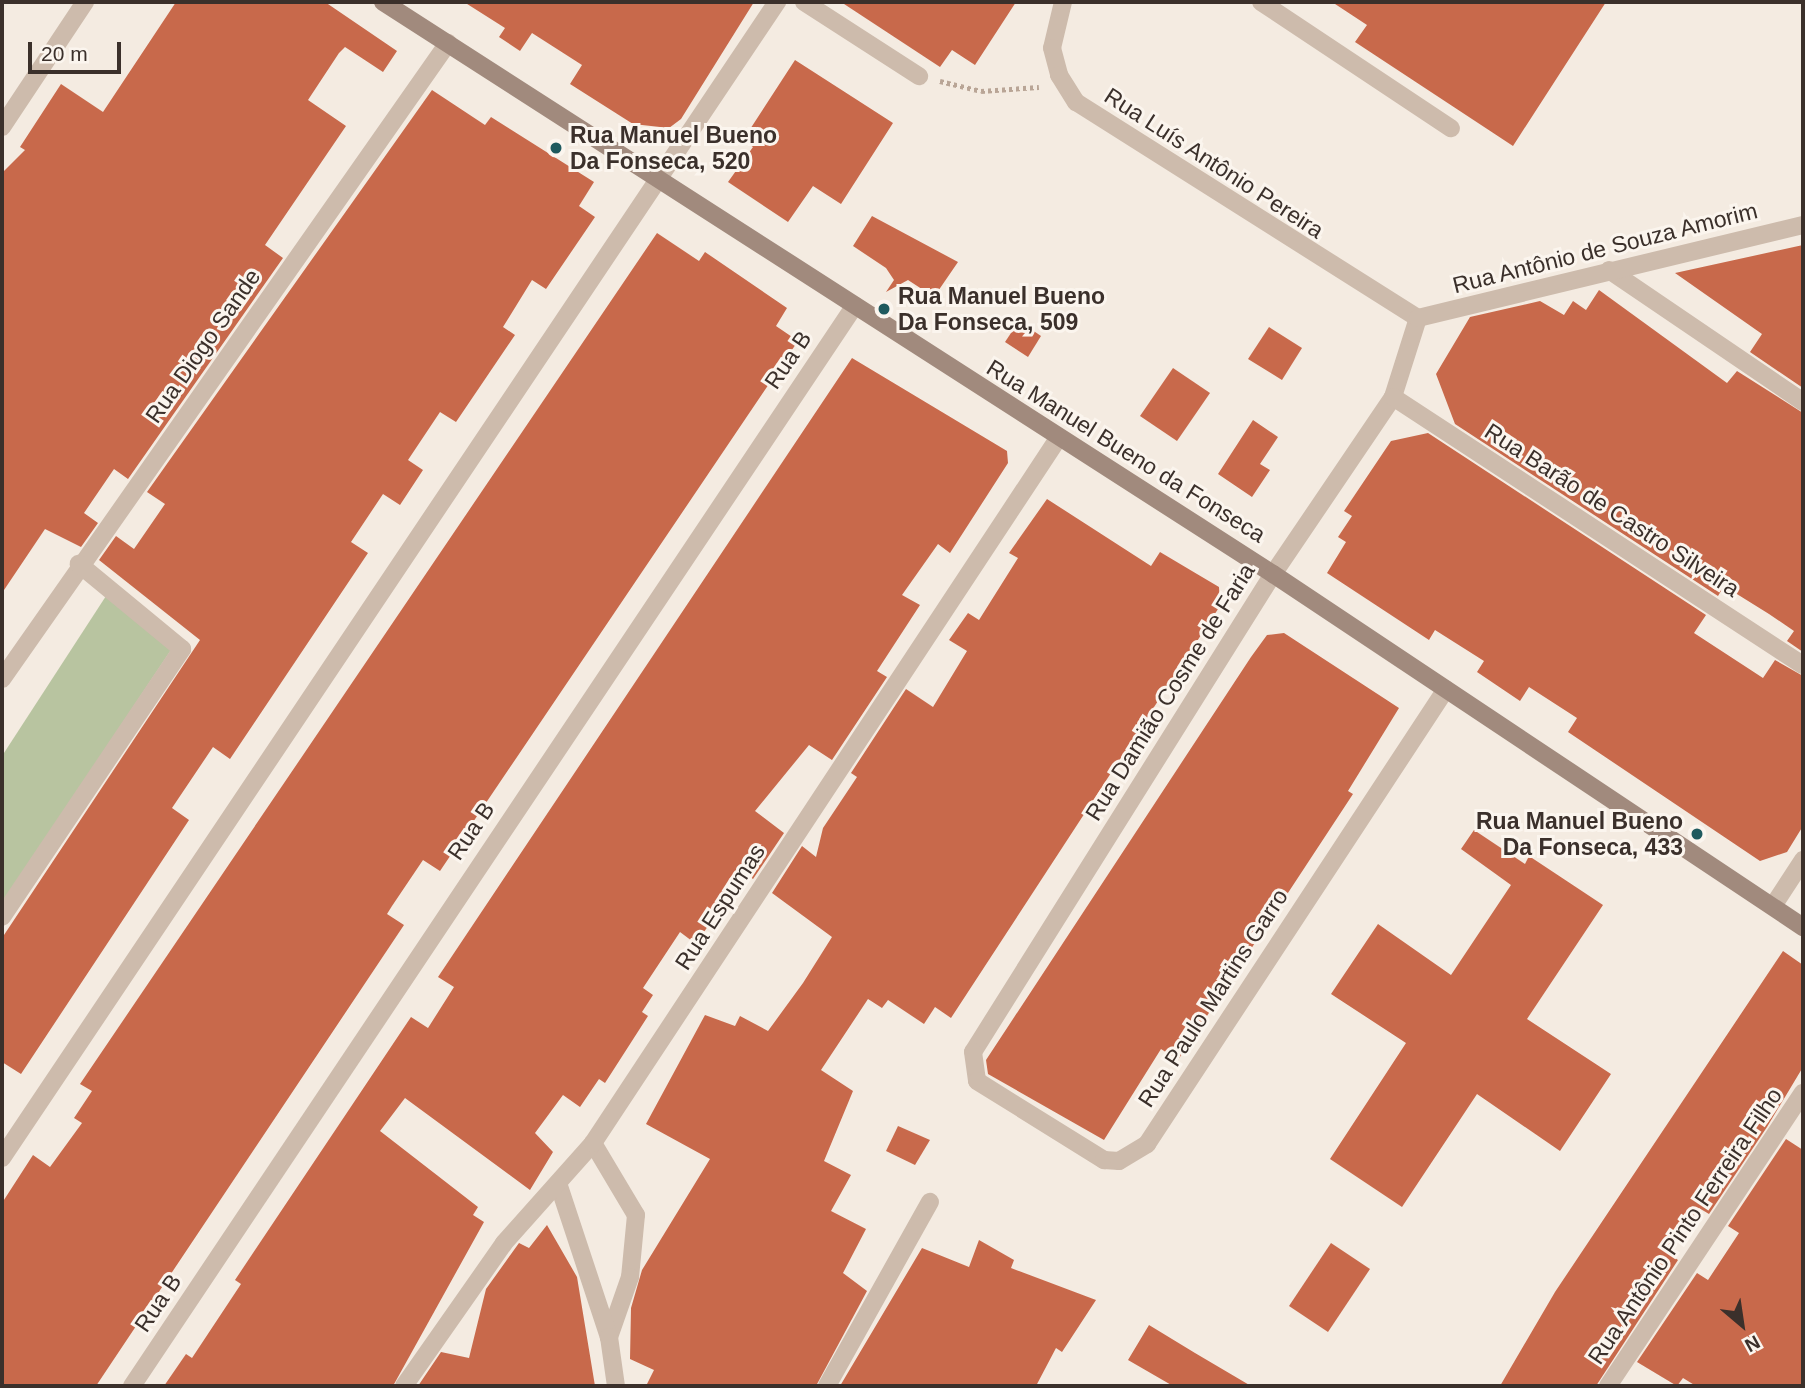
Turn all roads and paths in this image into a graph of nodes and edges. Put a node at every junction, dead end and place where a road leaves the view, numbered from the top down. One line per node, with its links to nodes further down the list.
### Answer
1 (85, 2): 10 (street)
2 (383, 2): 7 (street, Rua Manuel Bueno da Fonseca)
3 (777, 2): 12 (street)
4 (804, 2): 8 (street)
5 (1063, 2): 18 (street, Rua Luís Antônio Pereira)
6 (1261, 2): 11 (street)
7 (448, 43): 13 (street, Rua Manuel Bueno da Fonseca); 22 (street, Rua Diogo Sande)
8 (919, 76): 9 (path)
9 (1027, 88)
10 (2, 127)
11 (1451, 128)
12 (683, 149): 13 (path); 14 (street)
13 (624, 158): 14 (street, Rua Manuel Bueno da Fonseca)
14 (661, 182): 17 (street, Rua Manuel Bueno da Fonseca); 34 (street)
15 (1803, 225): 16 (street, Rua Antônio de Souza Amorim)
16 (1609, 270): 18 (street, Rua Antônio de Souza Amorim); 20 (street)
17 (855, 305): 21 (street, Rua Manuel Bueno da Fonseca); 38 (street, Rua B)
18 (1418, 318): 19 (street, Rua Damião Cosme de Faria)
19 (1394, 397): 23 (street, Rua Damião Cosme de Faria); 24 (street, Rua Barão de Castro Silveira)
20 (1803, 402)
21 (1057, 440): 23 (street, Rua Manuel Bueno da Fonseca); 33 (street, Rua Espumas)
22 (79, 564): 25 (street, Rua Diogo Sande); 29 (street)
23 (1273, 573): 26 (street, Rua Manuel Bueno da Fonseca); 31 (street, Rua Damião Cosme de Faria)
24 (1803, 665)
25 (2, 679)
26 (1446, 689): 28 (street, Rua Manuel Bueno da Fonseca); 31 (street, Rua Paulo Martins Garro)
27 (1803, 860): 28 (street)
28 (1773, 906): 30 (street, Rua Manuel Bueno da Fonseca)
29 (2, 917)
30 (1803, 927)
31 (973, 1052)
32 (1803, 1093): 42 (street, Rua Antônio Pinto Ferreira Filho)
33 (593, 1143): 35 (street, Rua Espumas); 37 (street)
34 (2, 1158)
35 (558, 1183): 37 (street); 39 (street, Rua Espumas)
36 (930, 1202): 41 (street)
37 (609, 1337): 40 (street)
38 (132, 1386)
39 (404, 1386)
40 (616, 1386)
41 (827, 1386)
42 (1608, 1386)

